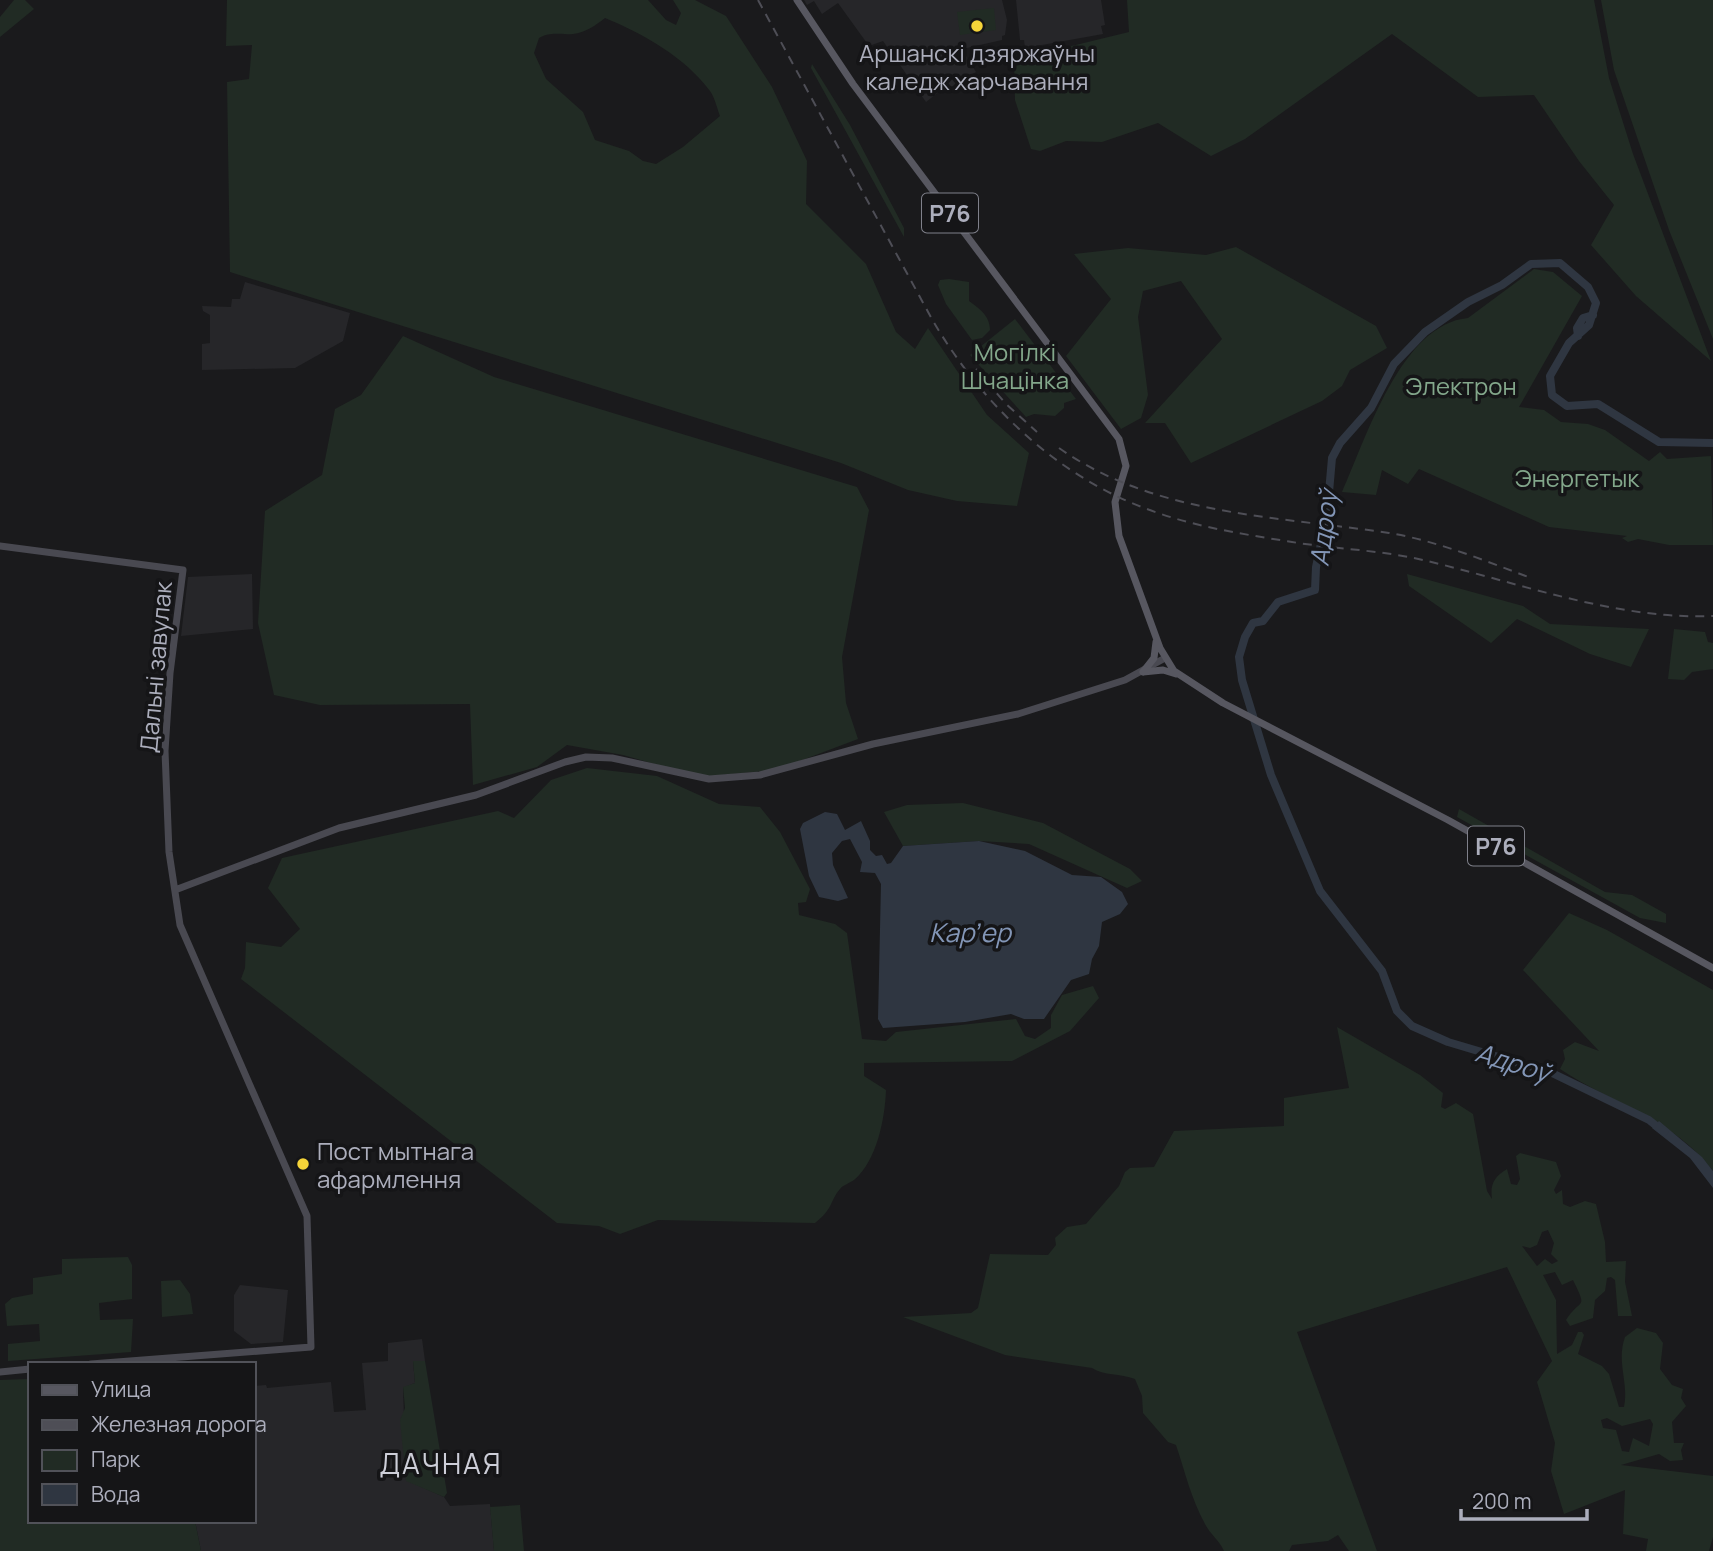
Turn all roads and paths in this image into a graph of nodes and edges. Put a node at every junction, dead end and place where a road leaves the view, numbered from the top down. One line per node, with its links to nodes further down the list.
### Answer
1 (797, 0): 3 (main road, Р76)
2 (0, 545): 7 (street, Дальні завулак)
3 (1155, 635): 4 (main road, Р76); 5 (main road)
4 (1167, 661): 5 (street); 6 (main road, Р76)
5 (1146, 672): 6 (main road); 7 (street)
6 (1185, 680): 8 (main road, Р76)
7 (175, 890): 9 (street, Дальні завулак)
8 (1713, 968)
9 (117, 1362)
10 (28, 1369): 11 (street)
11 (0, 1372)

